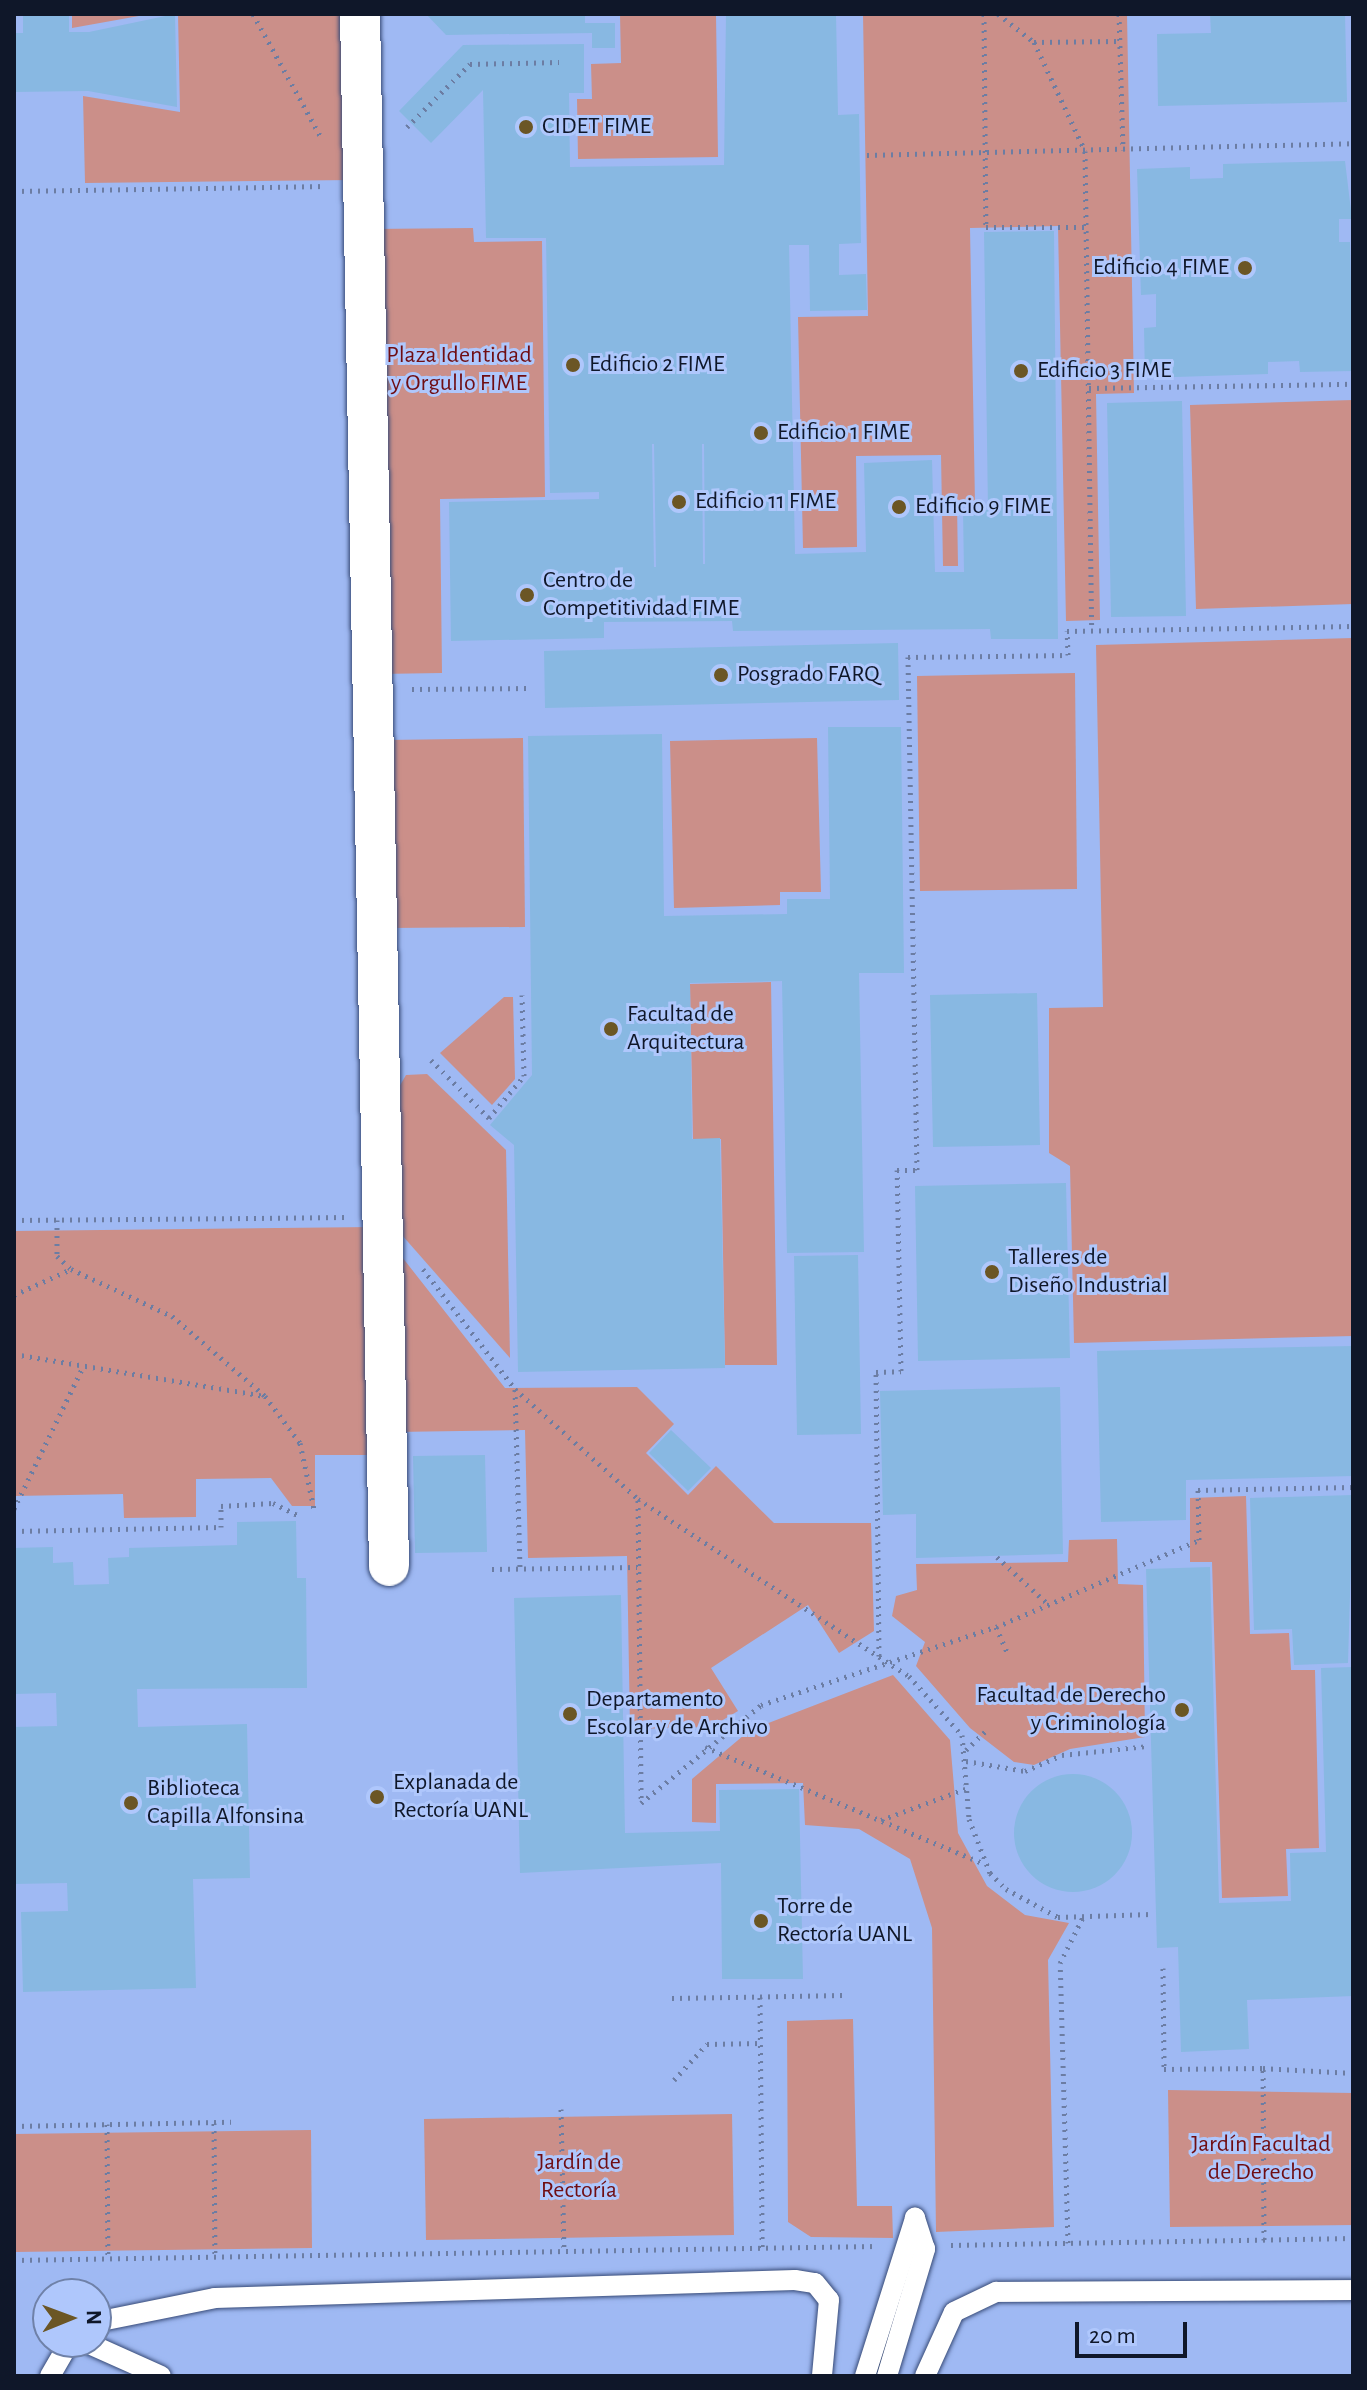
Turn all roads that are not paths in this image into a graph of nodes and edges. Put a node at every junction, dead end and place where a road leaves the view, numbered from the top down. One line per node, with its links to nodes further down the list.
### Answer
1 (360, 14): 2 (street)
2 (389, 1566)
3 (1353, 2290): 12 (lane)
4 (112, 2319): 9 (lane)
5 (112, 2354): 8 (lane)
6 (61, 2358): 7 (lane)
7 (50, 2376)
8 (161, 2376)
9 (822, 2376)
10 (865, 2376): 11 (lane)
11 (887, 2376)
12 (925, 2376)

